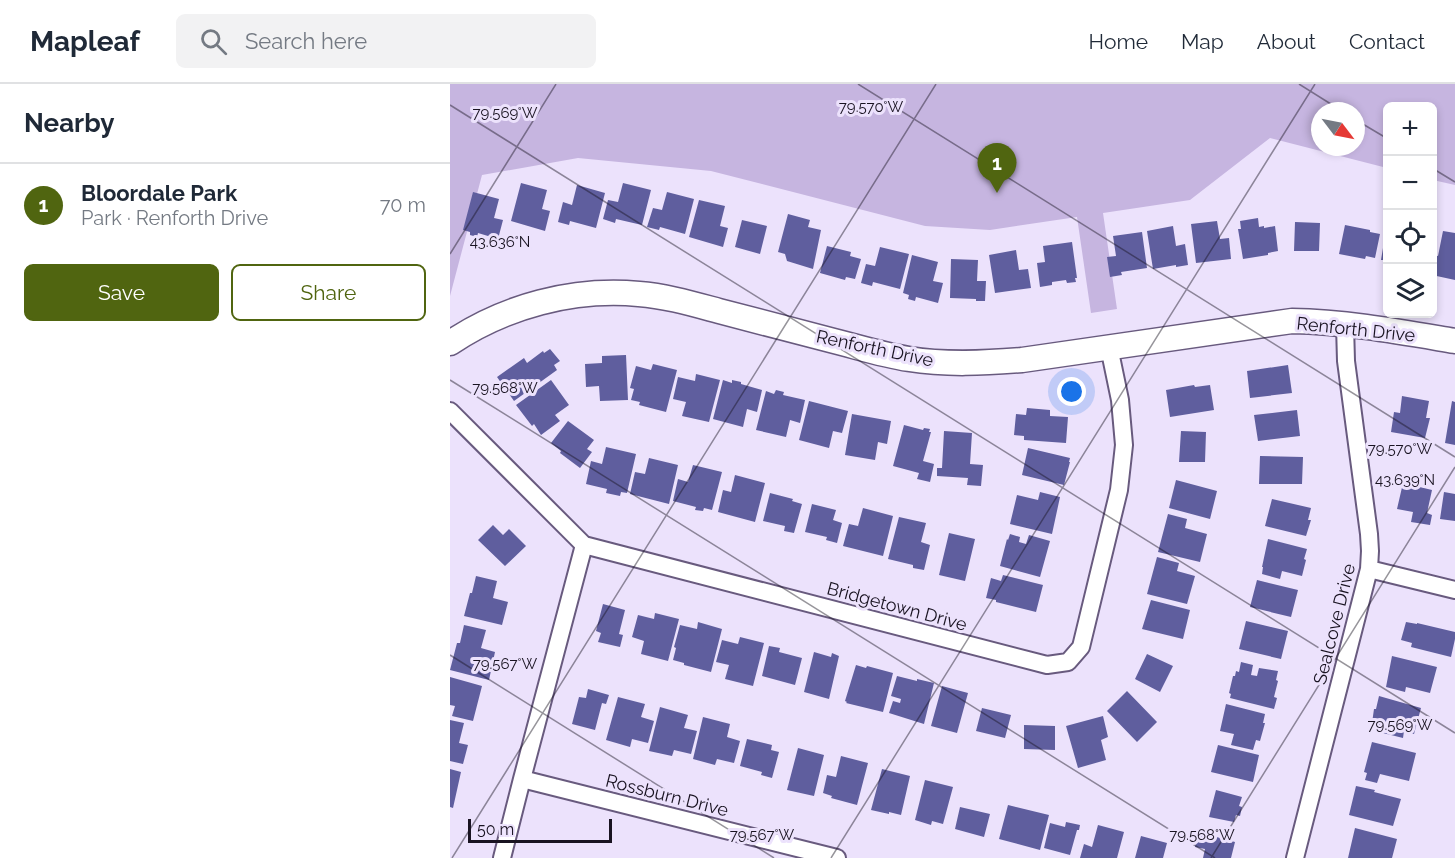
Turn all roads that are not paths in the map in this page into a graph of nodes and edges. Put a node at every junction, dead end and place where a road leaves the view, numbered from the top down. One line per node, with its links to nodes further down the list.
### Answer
1 (1345, 325): 2 (street, Renforth Drive); 4 (street, Renforth Drive); 7 (street, Sealcove Drive)
2 (1455, 341)
3 (450, 343): 4 (street, Renforth Drive)
4 (1108, 347): 6 (street, Bridgetown Drive)
5 (450, 411): 6 (street)
6 (584, 545): 9 (street)
7 (1369, 569): 8 (street); 12 (street, Sealcove Drive)
8 (1455, 590)
9 (522, 779): 10 (street); 11 (street, Rossburn Drive)
10 (502, 858)
11 (837, 858)
12 (1295, 858)

